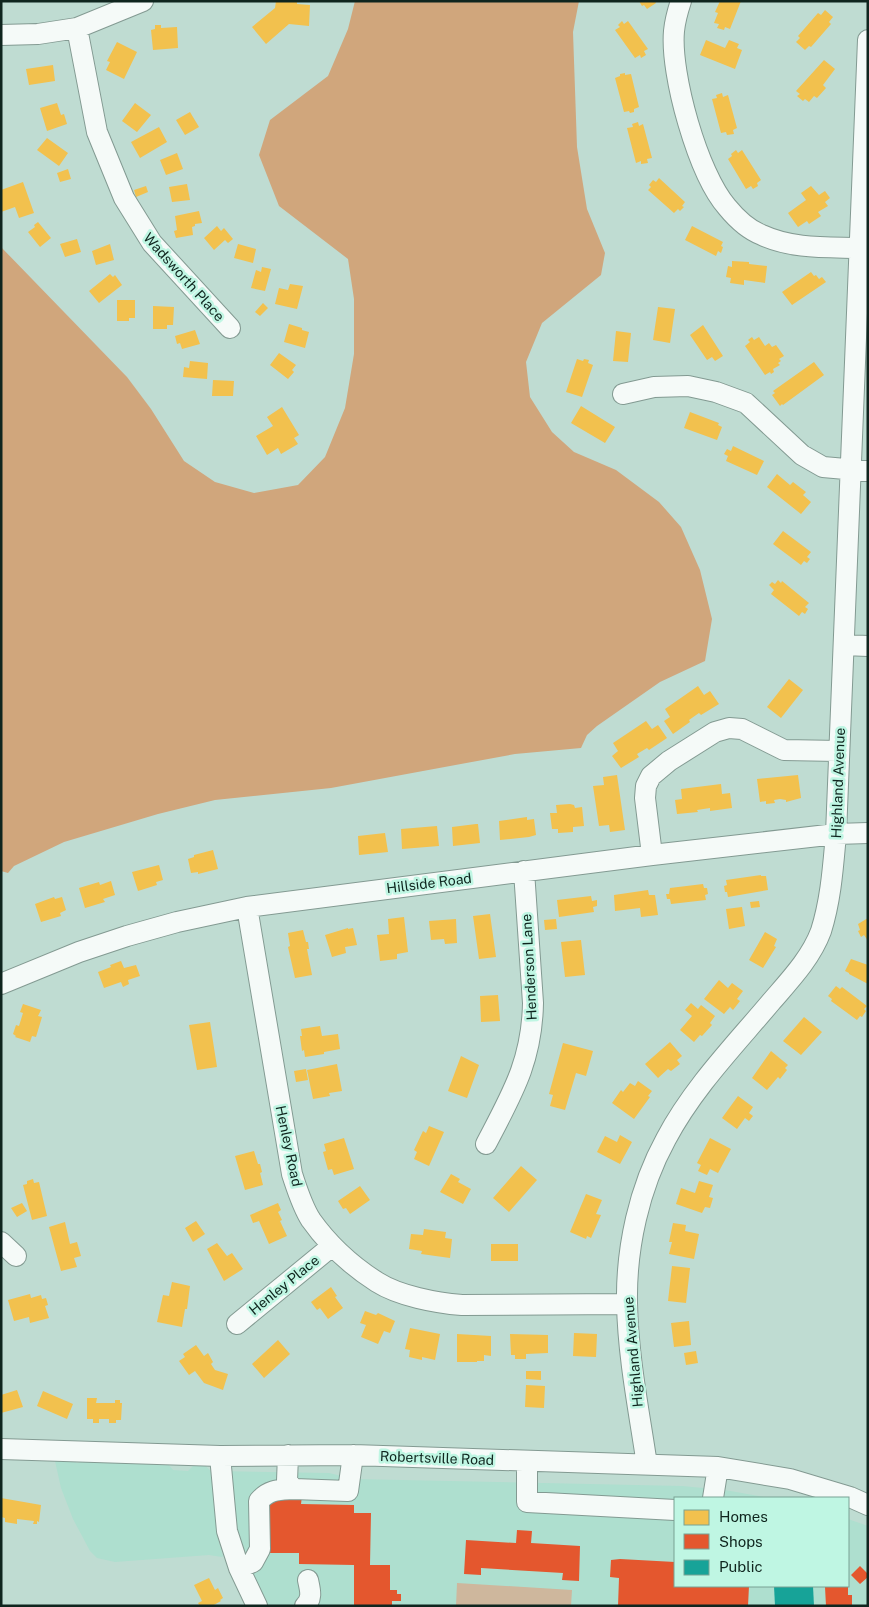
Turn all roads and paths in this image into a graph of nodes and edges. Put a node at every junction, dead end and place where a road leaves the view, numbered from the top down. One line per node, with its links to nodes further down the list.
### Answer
1 (143, 1): 3 (street)
2 (681, 1): 6 (street)
3 (77, 28): 4 (street); 7 (street, Wadsworth Place)
4 (1, 35)
5 (868, 40): 6 (street, Highland Avenue)
6 (860, 248): 9 (street, Highland Avenue)
7 (230, 328)
8 (623, 394): 9 (street)
9 (859, 470): 10 (street, Highland Avenue)
10 (844, 645): 11 (street); 12 (street, Highland Avenue)
11 (868, 646)
12 (839, 751): 14 (street, Highland Avenue); 15 (street)
13 (868, 833): 14 (street, Hillside Road)
14 (836, 834): 15 (street, Hillside Road); 23 (street, Highland Avenue)
15 (652, 856): 16 (street, Hillside Road)
16 (524, 871): 17 (street, Hillside Road); 19 (street, Henderson Lane)
17 (247, 908): 18 (street, Hillside Road); 21 (street, Henley Road)
18 (1, 984)
19 (486, 1144)
20 (1, 1242): 22 (street)
21 (332, 1246): 23 (street, Henley Road); 24 (street, Henley Place)
22 (16, 1256)
23 (627, 1304): 30 (street, Highland Avenue)
24 (237, 1324)
25 (1, 1449): 28 (street, Robertsville Road)
26 (288, 1455): 27 (street, Robertsville Road); 28 (street, Robertsville Road); 32 (street)
27 (353, 1455): 29 (street, Robertsville Road); 32 (street)
28 (220, 1456): 36 (street)
29 (527, 1462): 30 (street, Robertsville Road); 35 (street)
30 (647, 1465): 31 (street, Robertsville Road)
31 (718, 1467): 33 (street); 34 (street, Robertsville Road)
32 (294, 1489): 36 (street)
33 (713, 1497)
34 (868, 1505)
35 (674, 1510)
36 (239, 1568): 38 (street)
37 (308, 1580): 39 (street)
38 (257, 1606)
39 (305, 1606)

